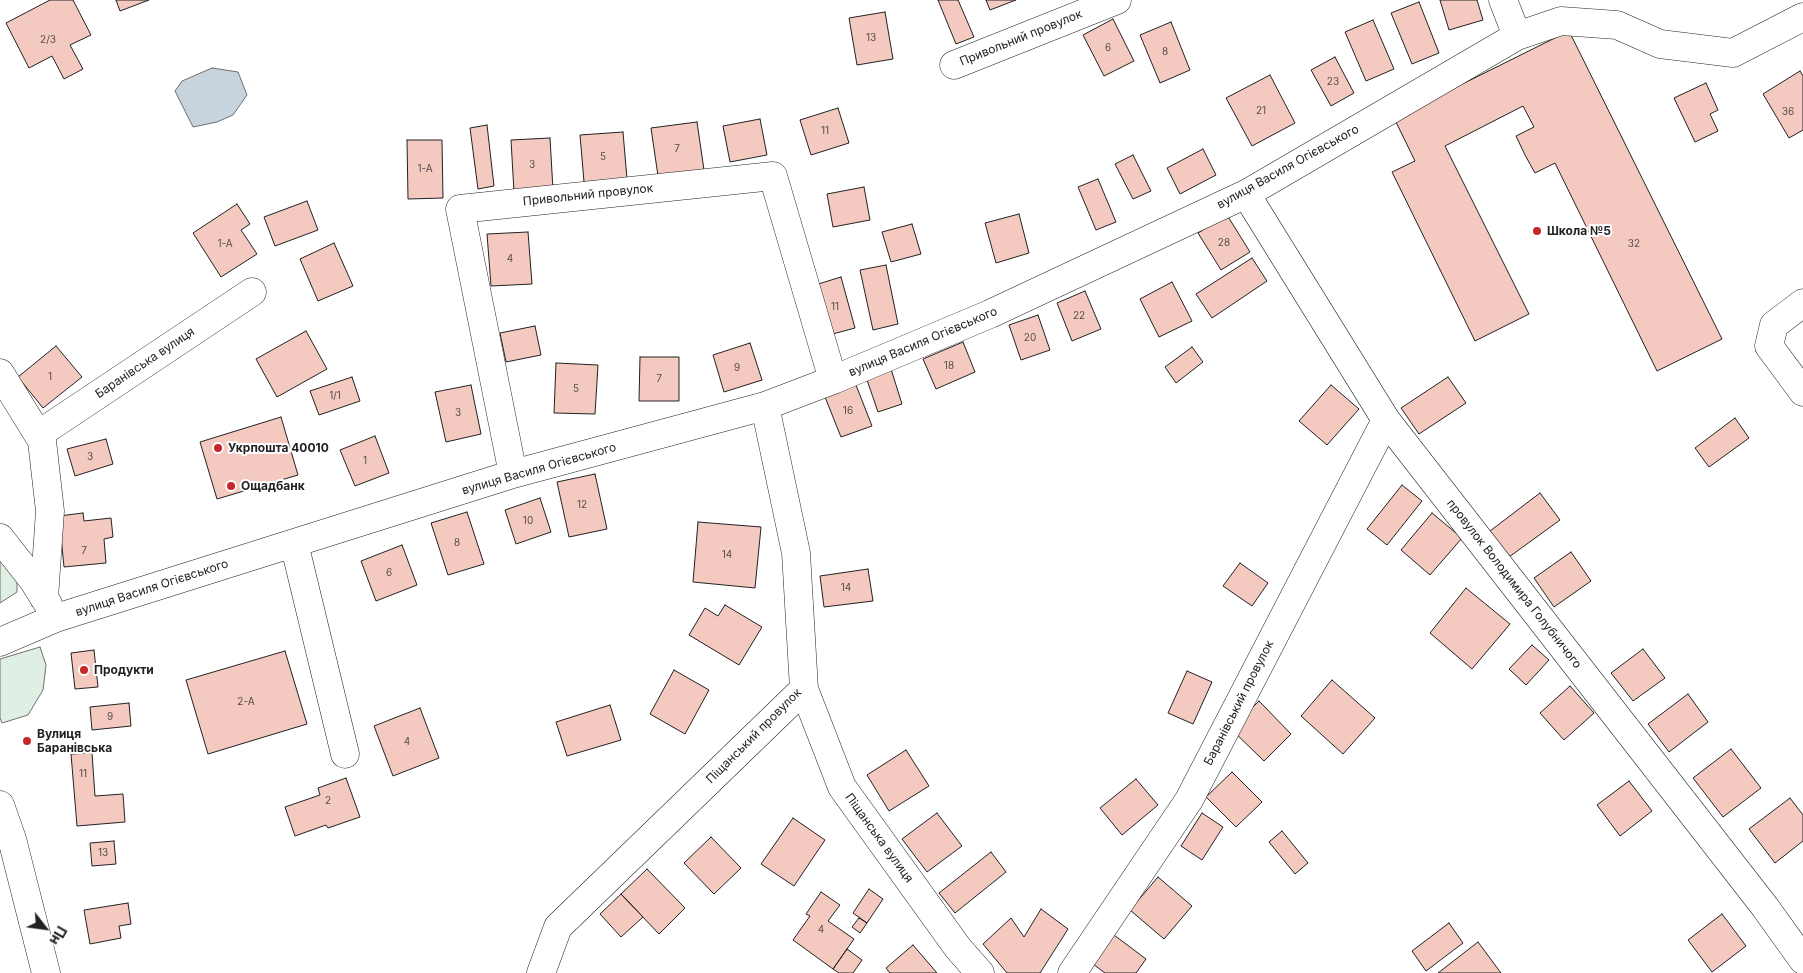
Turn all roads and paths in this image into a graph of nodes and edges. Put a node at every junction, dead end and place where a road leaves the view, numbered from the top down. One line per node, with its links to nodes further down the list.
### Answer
1 (1116, 0): 5 (street, Привольний провулок)
2 (1503, 0): 4 (street)
3 (1803, 17): 4 (street, вулиця Василя Огієвського)
4 (1517, 36): 6 (street, вулиця Василя Огієвського)
5 (954, 65)
6 (1246, 194): 10 (street, вулиця Василя Огієвського); 13 (street, провулок Володимира Голубничого)
7 (252, 292): 14 (street, Баранівська вулиця)
8 (1803, 302): 11 (street)
9 (0, 373): 14 (street)
10 (833, 380): 12 (street, вулиця Василя Огієвського); 15 (street, Привольний провулок)
11 (1803, 392)
12 (765, 406): 15 (street, вулиця Василя Огієвського); 20 (street, Піщанський провулок)
13 (1386, 420): 24 (street, провулок Володимира Голубничого); 28 (street, Баранівський провулок)
14 (39, 434): 18 (street)
15 (513, 474): 17 (street, вулиця Василя Огієвського)
16 (0, 538): 18 (street)
17 (294, 543): 18 (street, вулиця Василя Огієвського); 21 (street)
18 (50, 608): 19 (street, вулиця Василя Огієвського)
19 (0, 642)
20 (804, 689): 26 (street, Піщанський провулок); 27 (street, Піщанська вулиця)
21 (345, 754)
22 (0, 805): 23 (street)
23 (4, 839): 25 (street)
24 (1803, 960)
25 (46, 973)
26 (541, 973)
27 (980, 973)
28 (1072, 973)

